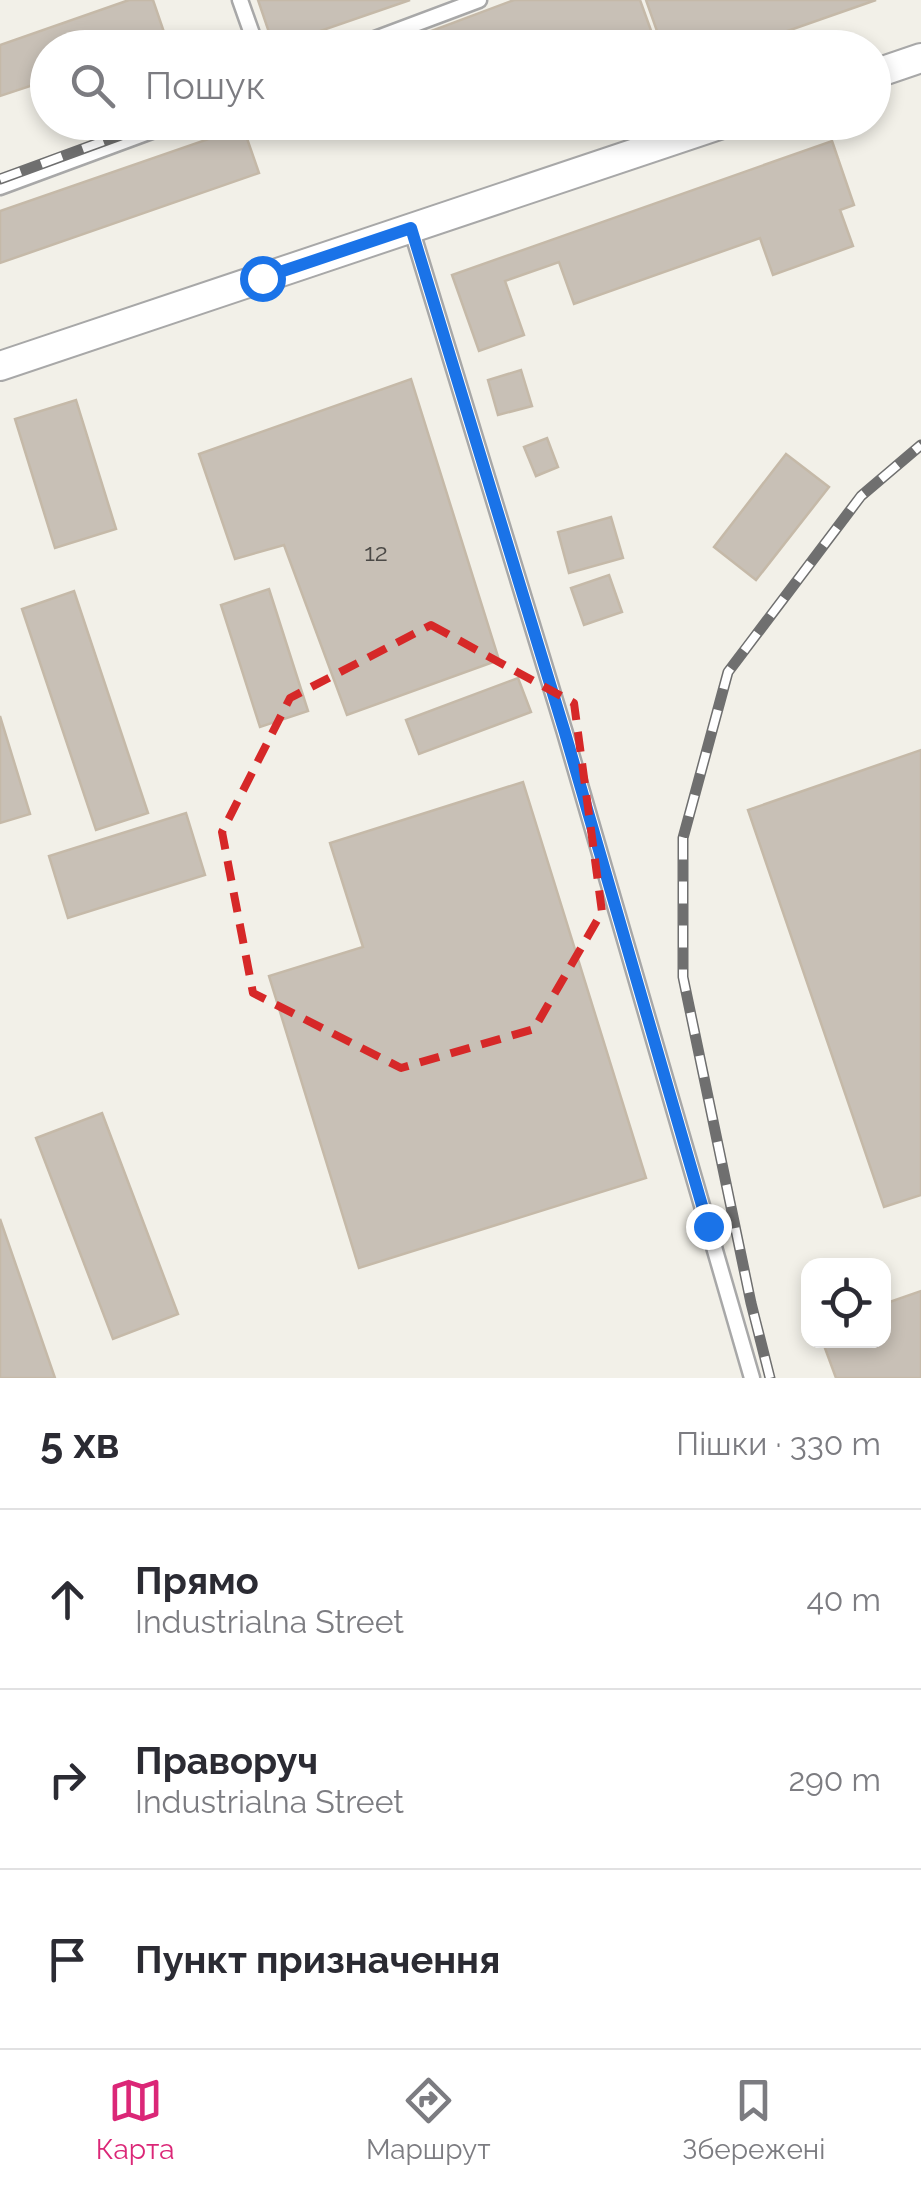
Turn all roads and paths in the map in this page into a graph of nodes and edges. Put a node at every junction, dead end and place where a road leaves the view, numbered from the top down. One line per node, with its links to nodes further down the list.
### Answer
1 (240, 0): 3 (lane)
2 (480, 0): 4 (lane)
3 (251, 30)
4 (399, 30)
5 (921, 58): 6 (street)
6 (891, 68)
7 (127, 140): 9 (lane)
8 (674, 140): 10 (street)
9 (0, 187)
10 (411, 228): 11 (street); 12 (lane)
11 (0, 366)
12 (752, 1378)

